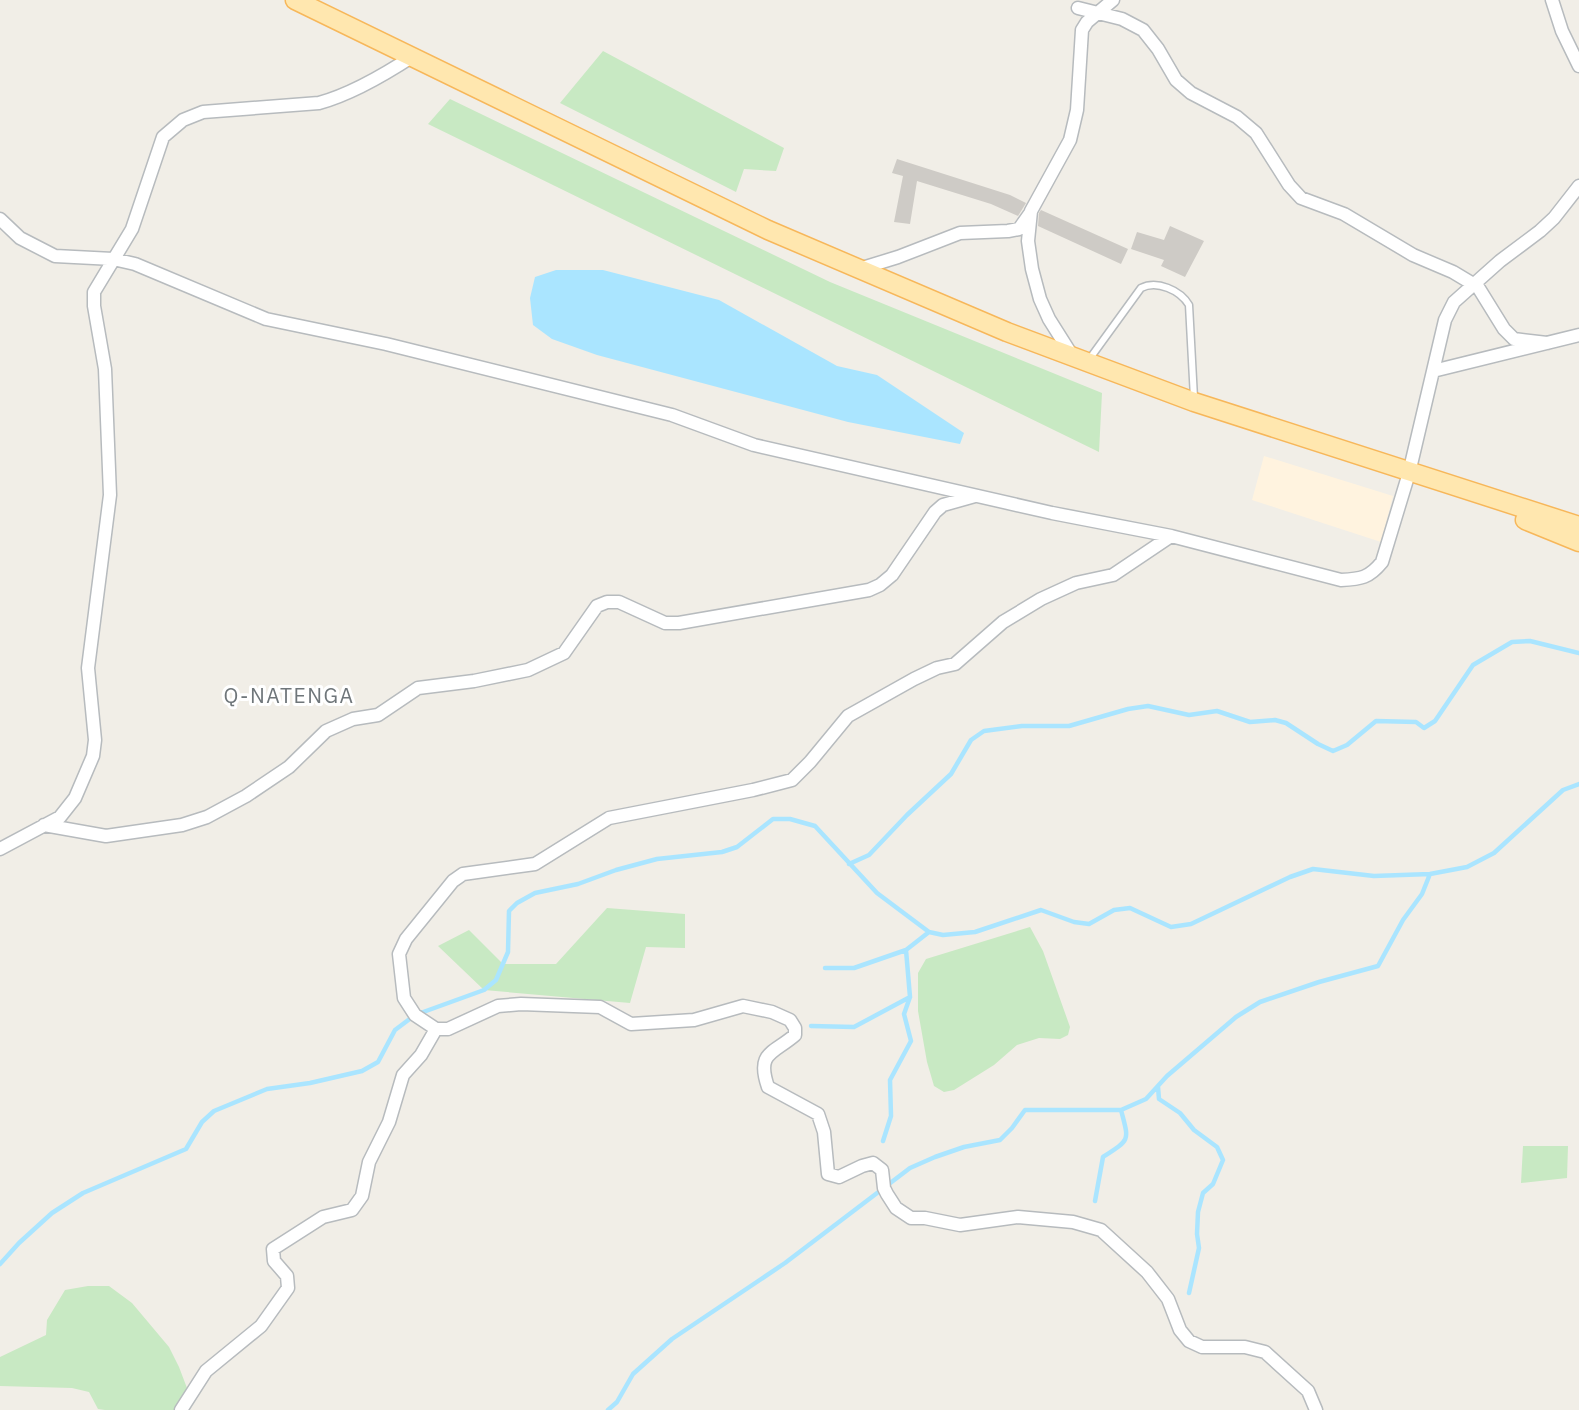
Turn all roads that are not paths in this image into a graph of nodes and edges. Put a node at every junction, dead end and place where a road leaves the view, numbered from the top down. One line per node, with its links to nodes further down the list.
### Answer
1 (295, 0): 7 (main road)
2 (1113, 0): 5 (street)
3 (1552, 0): 8 (street)
4 (1076, 4): 5 (street); 6 (street)
5 (1099, 13): 6 (street); 14 (street)
6 (1082, 30): 10 (street)
7 (413, 56): 12 (street); 13 (main road)
8 (1579, 66)
9 (1579, 186): 14 (street)
10 (1031, 211): 13 (street); 17 (street)
11 (0, 219): 12 (street)
12 (113, 259): 21 (street); 25 (street)
13 (859, 268): 17 (main road)
14 (1474, 284): 16 (street); 18 (street)
15 (1579, 335): 16 (street)
16 (1547, 343): 18 (street)
17 (1080, 361): 19 (main road); 19 (lane)
18 (1433, 371): 20 (street)
19 (1194, 402): 20 (main road)
20 (1409, 472): 22 (main road); 23 (street); 24 (main road)
21 (976, 495): 23 (street); 25 (street)
22 (1579, 526)
23 (1171, 536): 27 (street)
24 (1579, 542)
25 (44, 825): 26 (street)
26 (0, 849)
27 (436, 1029): 28 (street); 29 (street)
28 (181, 1410)
29 (1316, 1410)

